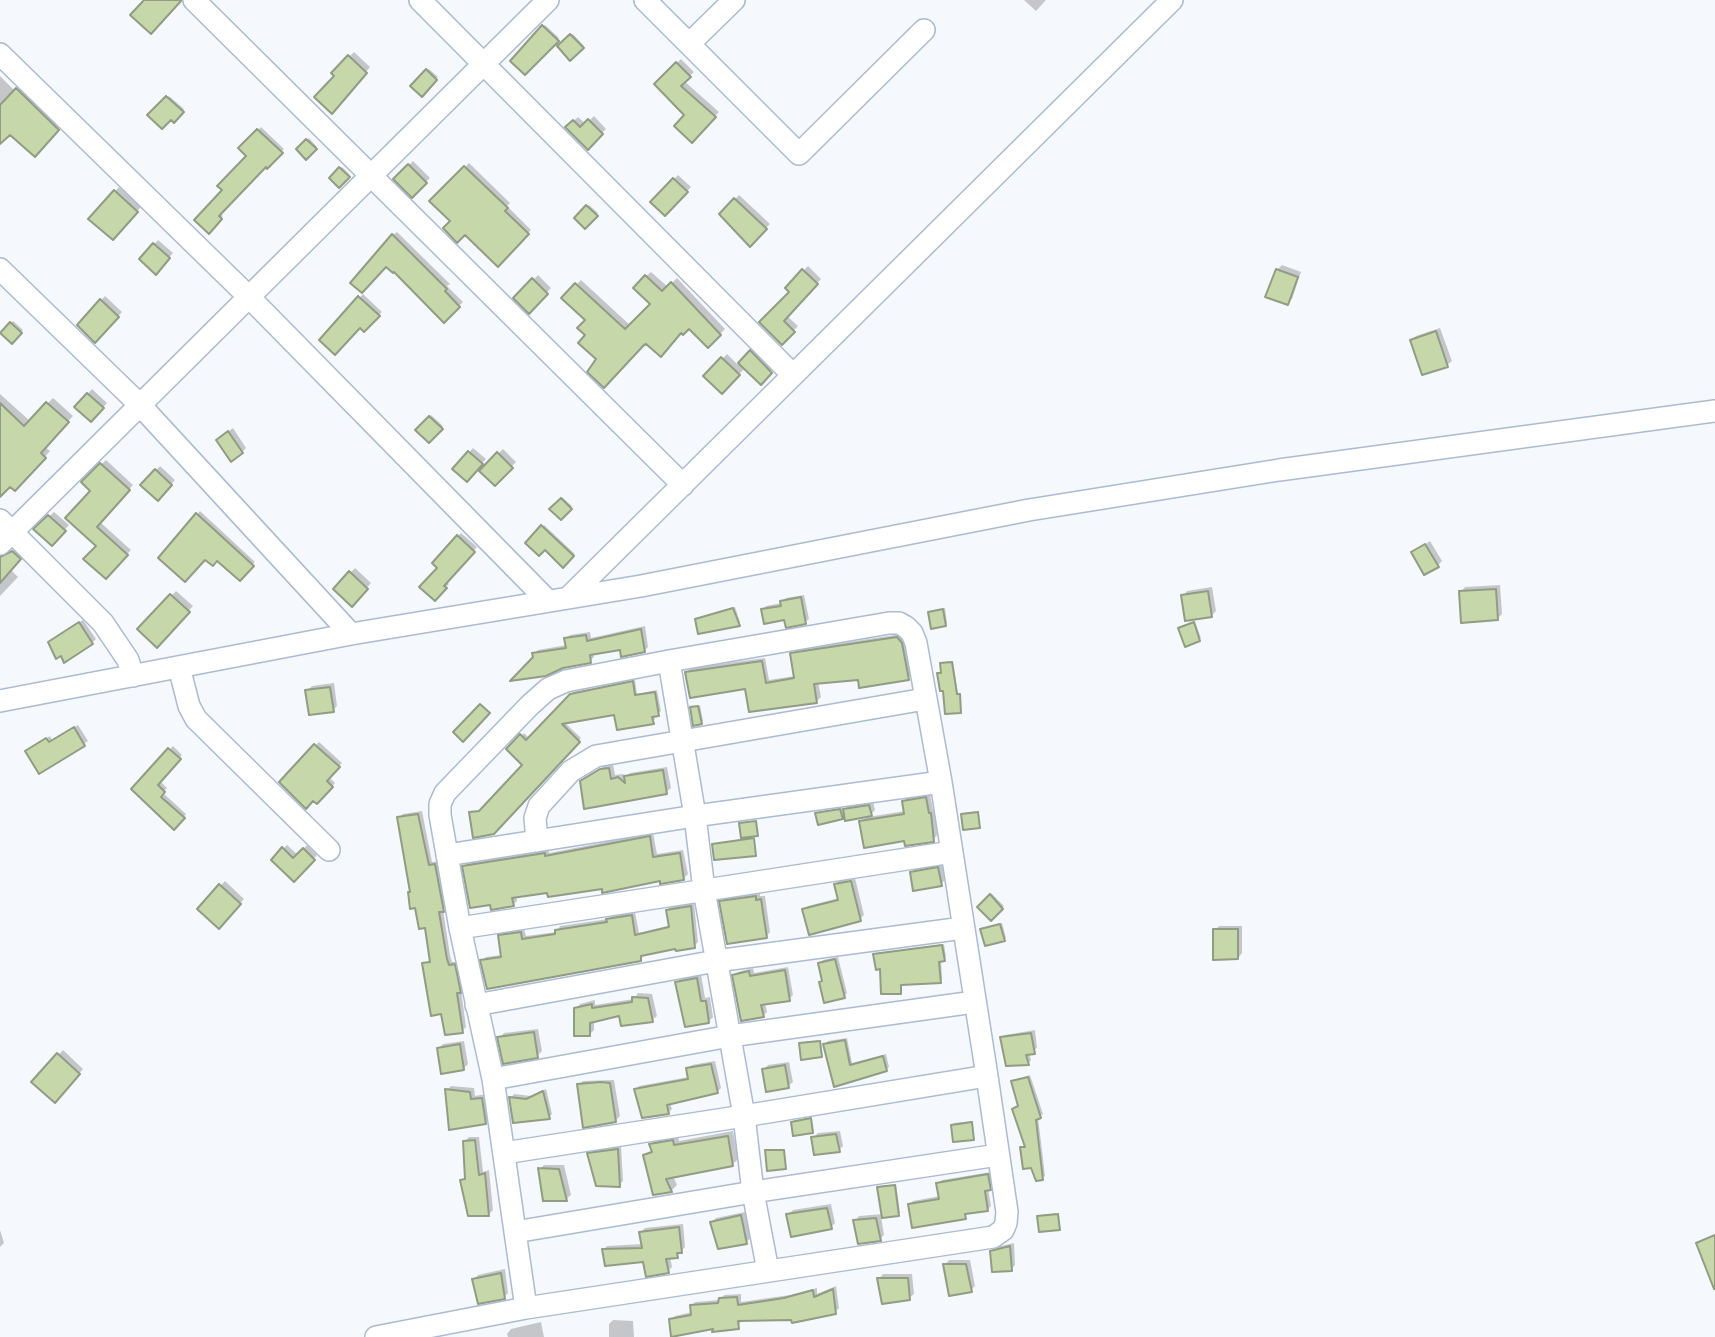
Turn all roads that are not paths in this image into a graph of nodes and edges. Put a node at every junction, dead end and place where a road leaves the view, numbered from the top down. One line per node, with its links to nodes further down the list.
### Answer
1 (194, 0): 11 (street)
2 (420, 0): 10 (street)
3 (548, 0): 10 (street)
4 (645, 0): 8 (street)
5 (734, 0): 8 (street)
6 (1172, 0): 14 (street)
7 (924, 30): 8 (street)
8 (689, 44)
9 (0, 54): 13 (street)
10 (482, 65): 11 (street); 14 (street)
11 (370, 177): 13 (street); 17 (street)
12 (0, 268): 15 (street)
13 (249, 297): 15 (street); 19 (street)
14 (793, 376): 17 (street)
15 (140, 405): 18 (street); 20 (street)
16 (1715, 411): 19 (street)
17 (683, 485): 19 (street)
18 (4, 532): 23 (street)
19 (559, 599): 20 (street)
20 (351, 634): 22 (street)
21 (669, 661): 24 (street); 26 (street); 32 (street)
22 (179, 667): 23 (street); 30 (street)
23 (133, 676): 25 (street)
24 (925, 699): 26 (street); 27 (street)
25 (0, 701)
26 (682, 740): 28 (street); 29 (street)
27 (941, 782): 28 (street); 31 (street)
28 (695, 816): 29 (street); 33 (street)
29 (537, 841): 32 (street)
30 (330, 850)
31 (951, 852): 33 (street); 35 (street)
32 (447, 855): 34 (street)
33 (704, 890): 34 (street); 36 (street)
34 (460, 928): 38 (street)
35 (963, 928): 36 (street); 37 (street)
36 (716, 961): 38 (street); 39 (street)
37 (974, 1002): 39 (street); 40 (street)
38 (476, 1005): 41 (street)
39 (730, 1036): 41 (street); 42 (street)
40 (987, 1076): 42 (street); 44 (street)
41 (493, 1079): 43 (street)
42 (744, 1116): 43 (street); 45 (street)
43 (504, 1153): 46 (street)
44 (998, 1155): 45 (street); 47 (street)
45 (753, 1192): 46 (street); 47 (street)
46 (515, 1232): 48 (street)
47 (768, 1271): 48 (street)
48 (526, 1308): 49 (street)
49 (376, 1337)

